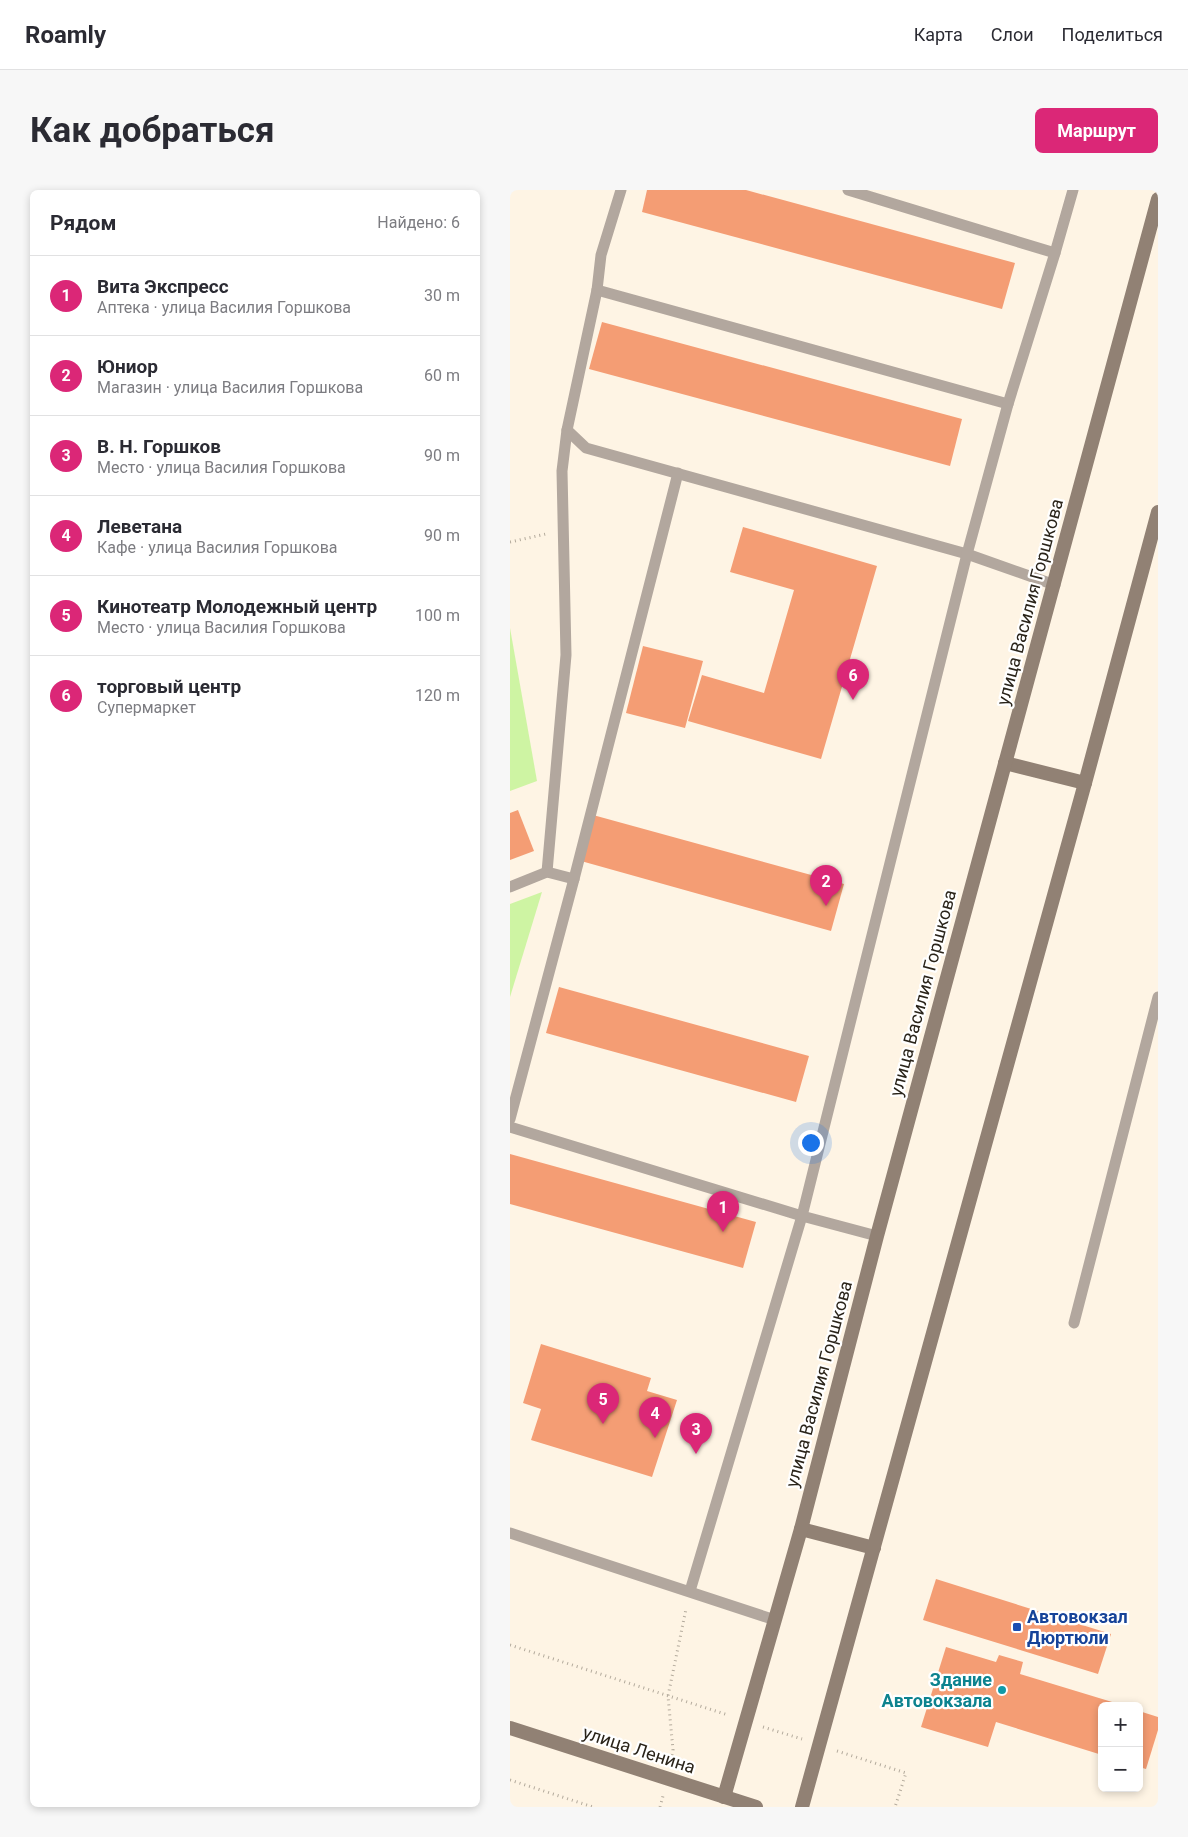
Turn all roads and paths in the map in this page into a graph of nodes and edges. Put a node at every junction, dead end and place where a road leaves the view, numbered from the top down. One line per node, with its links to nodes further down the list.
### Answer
1 (621, 190): 6 (lane)
2 (848, 190): 5 (lane)
3 (1073, 190): 5 (lane)
4 (1158, 199): 14 (main road, улица Василия Горшкова)
5 (1055, 253): 7 (lane)
6 (597, 290): 7 (lane); 8 (lane)
7 (1008, 404): 13 (lane)
8 (567, 430): 9 (lane); 11 (lane)
9 (678, 473): 13 (lane); 18 (lane)
10 (1158, 512): 16 (main road)
11 (563, 531): 12 (path); 17 (lane)
12 (510, 542)
13 (967, 554): 14 (lane); 23 (lane)
14 (1055, 585): 15 (main road, улица Василия Горшкова)
15 (1005, 763): 16 (main road); 24 (main road, улица Василия Горшкова)
16 (1085, 783): 28 (main road)
17 (547, 872): 18 (lane); 19 (lane)
18 (574, 880): 21 (lane)
19 (510, 887)
20 (1158, 996): 25 (lane)
21 (510, 1119)
22 (510, 1127): 23 (lane)
23 (802, 1216): 24 (lane); 29 (lane)
24 (877, 1236): 26 (main road, улица Василия Горшкова)
25 (1074, 1323)
26 (800, 1529): 28 (main road); 30 (main road, улица Василия Горшкова)
27 (510, 1533): 29 (lane)
28 (874, 1548): 35 (main road)
29 (690, 1591): 30 (lane); 32 (path)
30 (775, 1620): 33 (main road, улица Василия Горшкова)
31 (510, 1645): 32 (path)
32 (668, 1696): 33 (path); 36 (path)
33 (746, 1721): 35 (path); 38 (main road, улица Василия Горшкова)
34 (510, 1728): 36 (main road, улица Ленина)
35 (819, 1745): 42 (main road); 43 (path)
36 (667, 1779): 38 (main road, улица Ленина); 40 (path)
37 (510, 1780): 39 (path)
38 (724, 1797): 41 (main road, улица Ленина)
39 (593, 1807)
40 (660, 1807)
41 (756, 1807)
42 (802, 1807)
43 (895, 1807)

